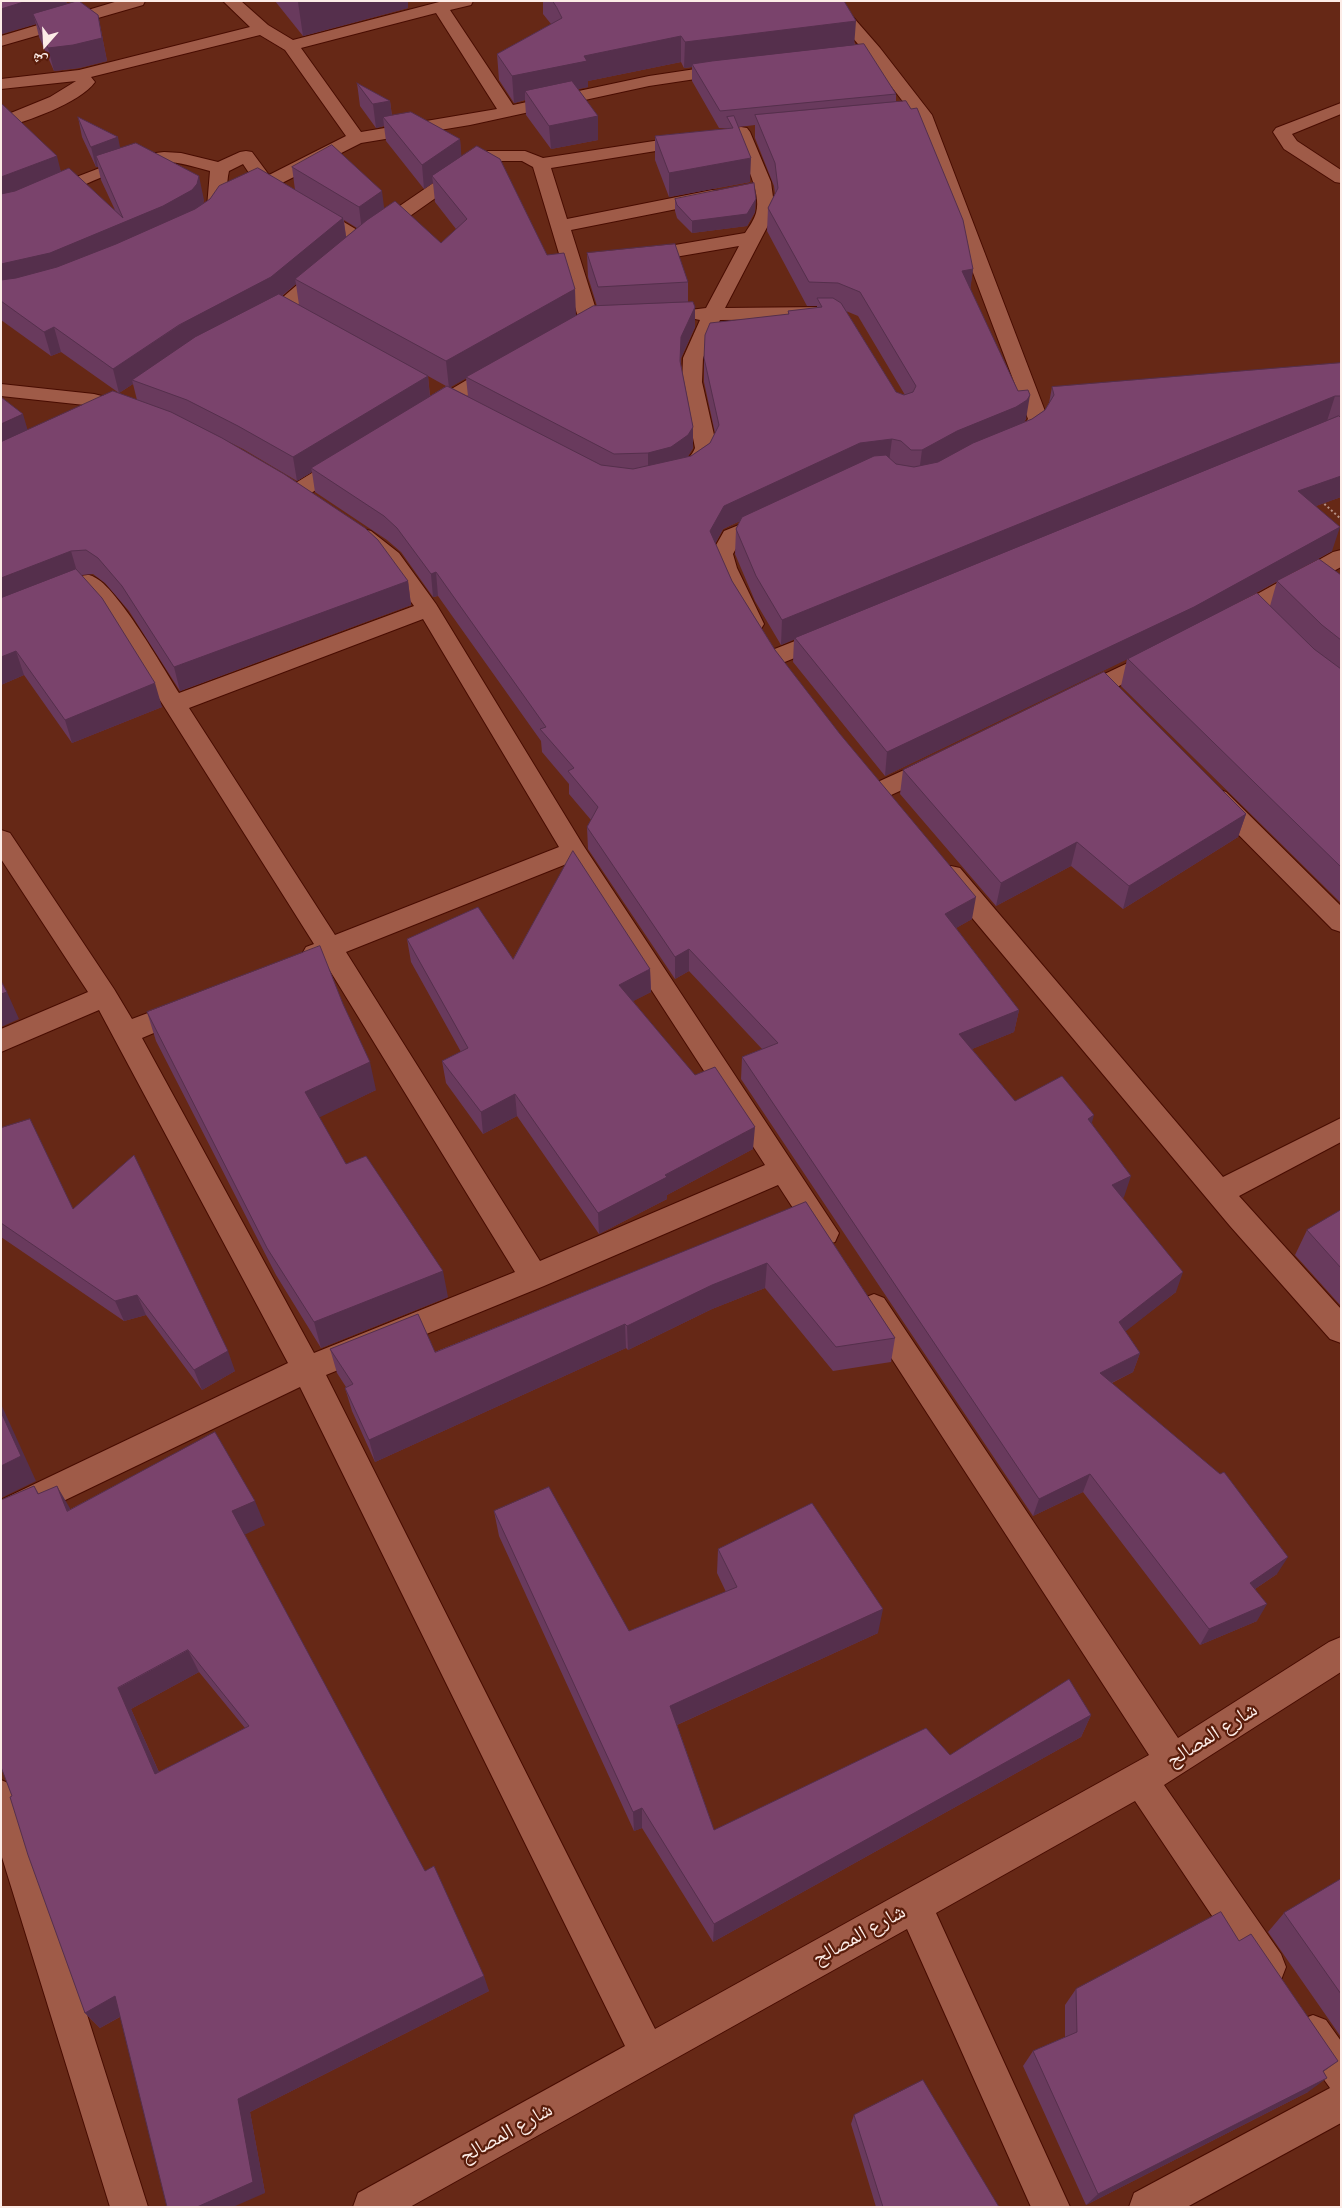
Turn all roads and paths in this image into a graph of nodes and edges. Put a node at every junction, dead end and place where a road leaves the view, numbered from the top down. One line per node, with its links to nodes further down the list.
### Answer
1 (137, 1): 7 (street)
2 (231, 1): 6 (street)
3 (465, 1): 5 (street)
4 (830, 1): 9 (street)
5 (440, 7): 8 (street); 15 (street)
6 (262, 29): 8 (street); 12 (street)
7 (1, 41)
8 (291, 46): 22 (street)
9 (874, 52): 10 (street); 16 (street)
10 (855, 54)
11 (749, 67): 15 (street)
12 (79, 75): 13 (street); 18 (street)
13 (1, 84)
14 (1341, 108): 25 (street)
15 (508, 112): 21 (street)
16 (923, 115): 17 (street); 47 (street)
17 (904, 117)
18 (1, 123)
19 (760, 130): 20 (street)
20 (726, 135): 23 (street); 27 (street)
21 (482, 137): 22 (street); 23 (street); 32 (street)
22 (356, 138): 26 (street)
23 (540, 164): 29 (street)
24 (220, 168): 26 (street); 28 (street); 30 (street)
25 (1341, 178)
26 (266, 184): 32 (street)
27 (763, 186): 29 (street); 31 (street)
28 (1, 213)
29 (561, 226): 40 (street)
30 (189, 230)
31 (752, 238): 33 (street); 35 (street)
32 (350, 251): 34 (street)
33 (620, 260)
34 (283, 307): 37 (street); 39 (street)
35 (712, 313): 36 (street); 38 (street); 49 (street)
36 (674, 315)
37 (300, 316)
38 (842, 318)
39 (242, 329)
40 (550, 340)
41 (517, 358): 45 (street)
42 (1, 390): 43 (street)
43 (126, 399): 44 (street); 46 (street)
44 (152, 417)
45 (415, 419)
46 (85, 421)
47 (995, 447)
48 (364, 450): 50 (street)
49 (663, 478)
50 (297, 492)
51 (1320, 499): 53 (path)
52 (790, 509): 61 (street)
53 (1341, 519)
54 (345, 524): 56 (street)
55 (1341, 557): 59 (street)
56 (428, 609): 63 (street); 69 (street)
57 (1, 616): 63 (street)
58 (847, 628): 61 (street)
59 (1212, 628)
60 (1179, 645): 64 (street)
61 (775, 658): 62 (street)
62 (792, 680)
63 (175, 704): 72 (street)
64 (1058, 706)
65 (952, 757): 66 (street)
66 (863, 769)
67 (1201, 782): 71 (street)
68 (1, 839): 74 (street)
69 (574, 851): 72 (street); 79 (street)
70 (938, 859): 80 (street)
71 (1341, 922)
72 (330, 948): 73 (street); 82 (street)
73 (295, 963)
74 (104, 996): 76 (street); 77 (street)
75 (206, 1000): 76 (street)
76 (126, 1033): 85 (street)
77 (1, 1041)
78 (1341, 1129): 80 (street)
79 (784, 1170): 81 (street); 82 (street)
80 (1220, 1192): 84 (street)
81 (838, 1253)
82 (534, 1277): 85 (street)
83 (860, 1286): 88 (street)
84 (1341, 1330)
85 (307, 1369): 86 (street); 92 (street)
86 (1, 1516)
87 (1341, 1653): 88 (street, شارع المصالح)
88 (1173, 1761): 89 (street, شارع المصالح)
89 (1140, 1779): 91 (street, شارع المصالح); 93 (street)
90 (1, 1797): 96 (street)
91 (914, 1905): 92 (street, شارع المصالح); 98 (street)
92 (648, 2054): 95 (street, شارع المصالح)
93 (1341, 2074)
94 (1341, 2102): 99 (street)
95 (409, 2198): 97 (street, شارع المصالح)
96 (129, 2207)
97 (372, 2207)
98 (1051, 2207)
99 (1148, 2207)

